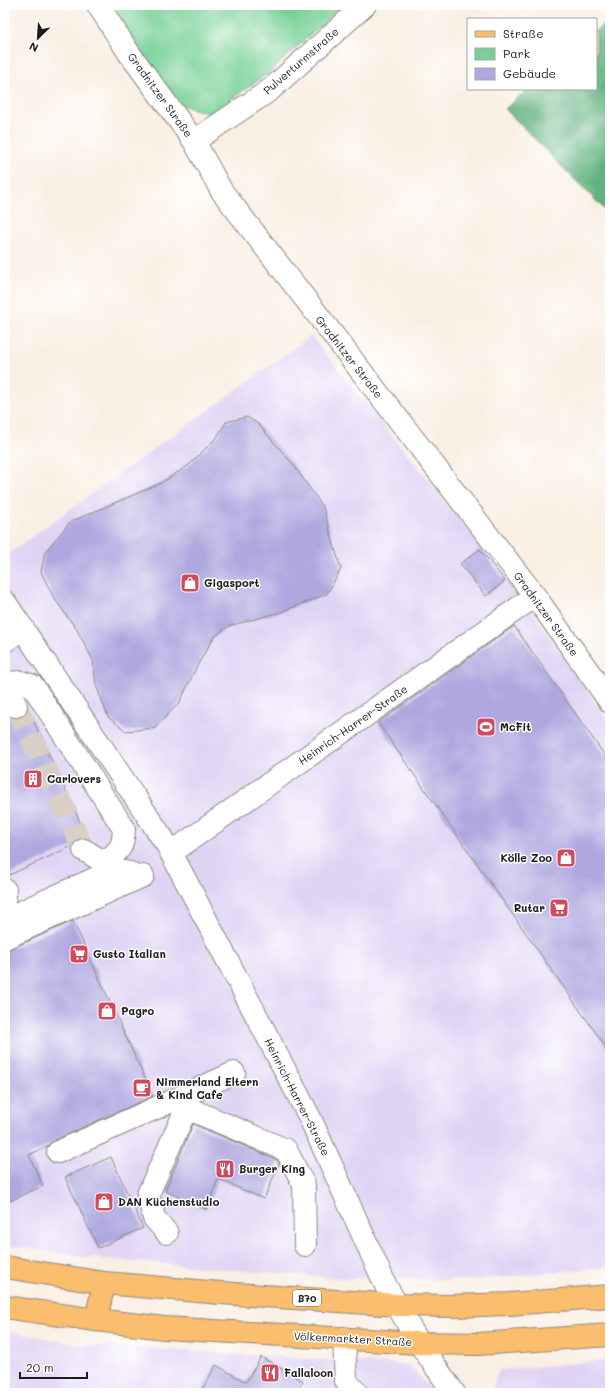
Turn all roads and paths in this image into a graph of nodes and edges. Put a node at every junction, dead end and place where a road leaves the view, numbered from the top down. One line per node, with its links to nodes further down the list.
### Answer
1 (98, 5): 3 (street, Gradnitzer Straße)
2 (365, 5): 3 (street, Pulverturmstraße)
3 (194, 141): 4 (street, Gradnitzer Straße)
4 (535, 596): 9 (street, Gradnitzer Straße); 11 (street, Heinrich-Harrer-Straße)
5 (5, 602): 6 (street, Heinrich-Harrer-Straße)
6 (23, 628): 7 (street); 11 (street, Heinrich-Harrer-Straße)
7 (5, 641)
8 (5, 683): 12 (street)
9 (610, 702)
10 (84, 850): 12 (street)
11 (171, 853): 24 (street, Heinrich-Harrer-Straße)
12 (110, 865): 15 (street); 16 (street)
13 (5, 890): 14 (street)
14 (5, 896)
15 (5, 919)
16 (5, 938)
17 (234, 1073): 18 (street)
18 (58, 1152)
19 (167, 1233): 20 (street)
20 (306, 1245)
21 (5, 1267): 22 (main road, B70)
22 (104, 1282): 24 (main road, B70); 26 (main road)
23 (610, 1296): 24 (main road, B70)
24 (397, 1305): 29 (street, Heinrich-Harrer-Straße)
25 (5, 1307): 26 (main road, Völkermarkter Straße)
26 (96, 1320): 28 (main road, Völkermarkter Straße)
27 (610, 1335): 29 (main road, Völkermarkter Straße)
28 (344, 1338): 29 (main road, Völkermarkter Straße); 30 (street)
29 (419, 1343): 31 (street, Heinrich-Harrer-Straße)
30 (357, 1393)
31 (454, 1393)

